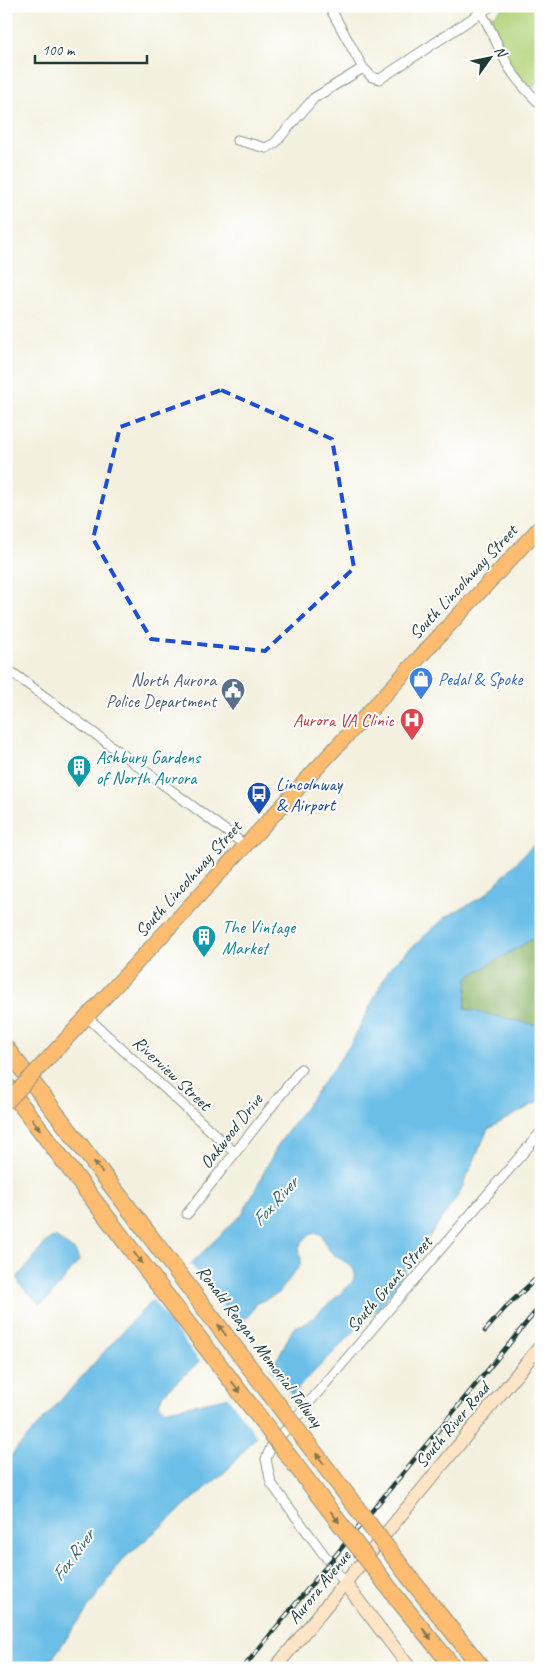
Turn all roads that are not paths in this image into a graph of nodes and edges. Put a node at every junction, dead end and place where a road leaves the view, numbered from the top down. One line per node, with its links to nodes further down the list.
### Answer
1 (329, 6): 4 (street)
2 (491, 6): 3 (street)
3 (479, 9): 4 (street); 6 (street)
4 (363, 68): 8 (street)
5 (541, 90): 6 (street)
6 (533, 97): 7 (street)
7 (541, 105)
8 (236, 140)
9 (541, 526): 11 (main road, South Lincolnway Street)
10 (6, 668): 11 (street)
11 (244, 845): 12 (main road, South Lincolnway Street)
12 (87, 1017): 16 (main road, South Lincolnway Street, bridge); 18 (street, Riverview Street)
13 (6, 1048): 23 (highway, Ronald Reagan Memorial Tollway, one-way to 13, bridge)
14 (301, 1068): 18 (street, Oakwood Drive)
15 (6, 1085): 26 (highway, one-way to 26, bridge)
16 (6, 1103)
17 (541, 1132): 22 (street, South Grant Street)
18 (234, 1152): 19 (street, Oakwood Drive)
19 (187, 1214)
20 (541, 1345): 21 (main road, South River Road)
21 (389, 1528): 22 (main road, Aurora Avenue)
22 (345, 1583): 24 (main road, Aurora Avenue); 25 (main road)
23 (440, 1616): 27 (highway, Ronald Reagan Memorial Tollway); 28 (highway)
24 (275, 1668)
25 (410, 1668)
26 (454, 1668)
27 (482, 1668)
28 (495, 1668)

